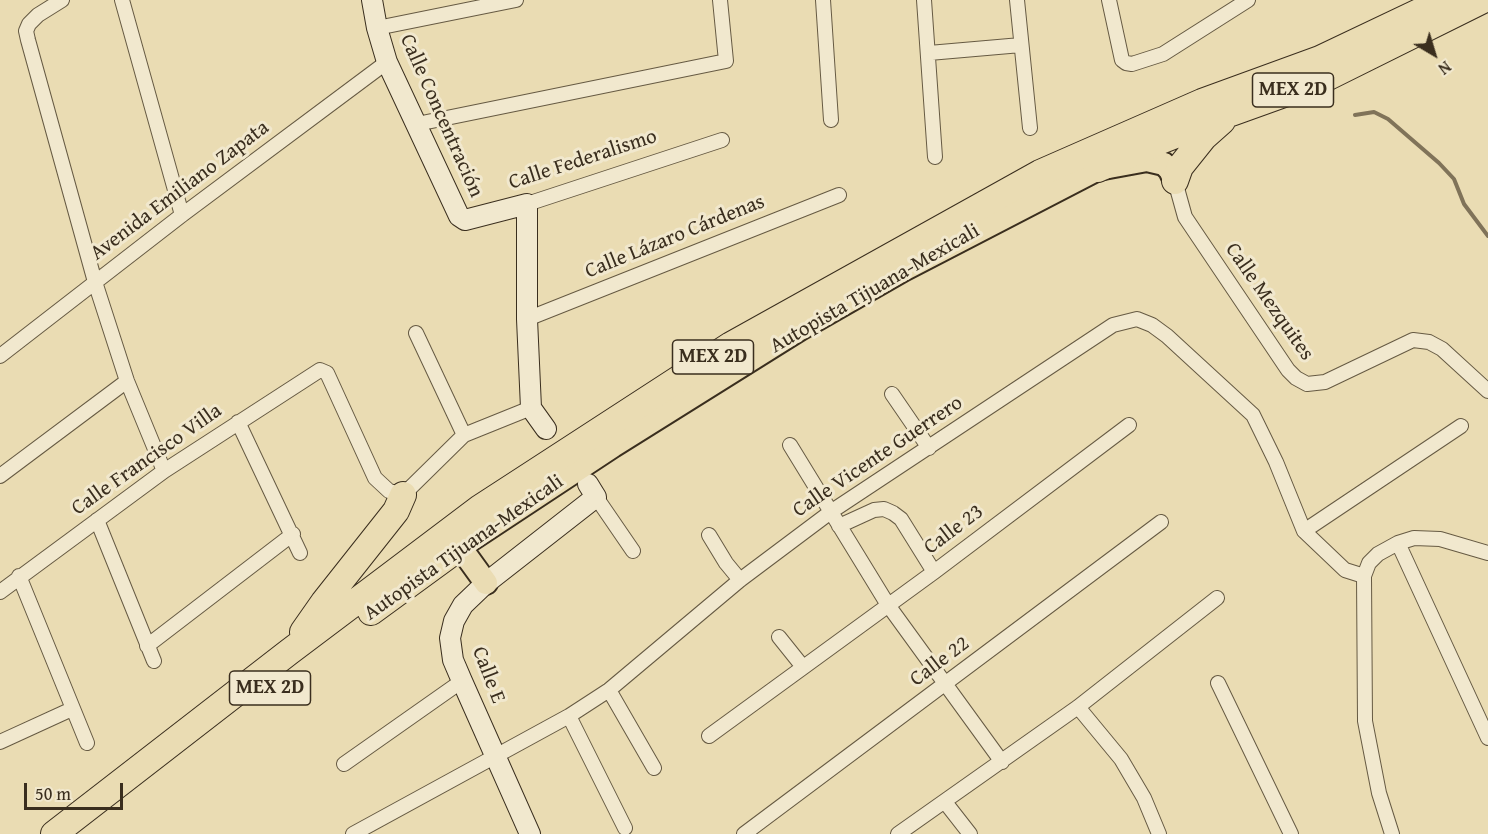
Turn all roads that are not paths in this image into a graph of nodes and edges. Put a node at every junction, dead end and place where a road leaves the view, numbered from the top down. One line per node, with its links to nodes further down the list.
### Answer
1 (62, 0): 32 (street)
2 (122, 0): 30 (street)
3 (372, 0): 15 (main road, Calle Concentración)
4 (516, 0): 15 (street)
5 (720, 0): 22 (street)
6 (823, 0): 21 (street)
7 (924, 0): 17 (street)
8 (1017, 0): 16 (street)
9 (1109, 0): 10 (street)
10 (1248, 0)
11 (1409, 0): 19 (highway)
12 (1444, 0): 19 (highway, Autopista Tijuana-Mexicali / MEX 2D)
13 (1483, 0): 19 (highway, Autopista Tijuana-Mexicali / MEX 2D)
14 (1488, 15): 19 (highway)
15 (377, 28): 18 (main road, Calle Concentración)
16 (1021, 45): 17 (street); 23 (street)
17 (929, 53): 25 (street)
18 (387, 62): 22 (main road, Calle Concentración); 30 (street, Avenida Emiliano Zapata)
19 (1320, 70): 20 (highway, Autopista Tijuana-Mexicali / MEX 2D); 73 (highway, Autopista Tijuana-Mexicali / MEX 2D)
20 (1231, 113): 26 (highway, Autopista Tijuana-Mexicali / MEX 2D); 27 (highway)
21 (831, 120)
22 (417, 124): 31 (main road, Calle Concentración)
23 (1030, 128)
24 (722, 140): 29 (street, Calle Federalismo)
25 (935, 158)
26 (1098, 169): 27 (highway); 59 (highway, Autopista Tijuana-Mexicali / MEX 2D)
27 (1175, 181): 37 (street, Calle Mezquites)
28 (839, 195): 33 (street, Calle Lázaro Cárdenas)
29 (527, 204): 31 (main road, Calle Federalismo); 33 (main road)
30 (182, 215): 32 (street, Avenida Emiliano Zapata)
31 (459, 216)
32 (95, 282): 35 (street, Avenida Emiliano Zapata); 36 (street)
33 (527, 319): 39 (main road)
34 (416, 333): 44 (street)
35 (0, 356)
36 (127, 381): 47 (street); 48 (street)
37 (1488, 392)
38 (892, 394): 46 (street)
39 (531, 408): 43 (main road); 44 (street)
40 (238, 422): 47 (street, Calle Francisco Villa); 50 (street, Calle Francisco Villa); 56 (street)
41 (1129, 425): 63 (street, Calle 23)
42 (1461, 426): 55 (street)
43 (546, 429)
44 (464, 435): 50 (street)
45 (790, 445): 51 (street)
46 (929, 448): 51 (street, Calle Vicente Guerrero); 55 (street, Calle Vicente Guerrero)
47 (164, 471): 52 (street, Calle Francisco Villa)
48 (0, 476)
49 (592, 490): 60 (street); 67 (main road, Calle E)
50 (396, 493): 73 (highway)
51 (832, 511): 54 (street); 66 (street, Calle Vicente Guerrero)
52 (96, 520): 64 (street, Calle Francisco Villa); 72 (street)
53 (1161, 522): 78 (street, Calle 22)
54 (839, 526): 63 (street); 70 (street)
55 (1304, 531): 65 (street, Calle Vicente Guerrero)
56 (292, 534): 61 (street); 72 (street)
57 (710, 535): 66 (street)
58 (1398, 543): 62 (street); 65 (street); 84 (street)
59 (460, 547): 67 (highway); 95 (highway, Autopista Tijuana-Mexicali / MEX 2D)
60 (633, 551)
61 (300, 553)
62 (1488, 553)
63 (934, 572): 70 (street, Calle 23)
64 (20, 576): 68 (street, Calle Francisco Villa); 81 (street)
65 (1364, 576): 102 (street)
66 (740, 580): 79 (street, Calle Vicente Guerrero)
67 (486, 584): 76 (main road, Calle E)
68 (0, 592)
69 (1217, 598): 80 (street)
70 (888, 605): 75 (street, Calle 23); 78 (street)
71 (779, 637): 75 (street)
72 (147, 646): 74 (street)
73 (289, 652): 94 (highway, Autopista Tijuana-Mexicali / MEX 2D)
74 (154, 661)
75 (802, 667): 83 (street, Calle 23)
76 (462, 681): 87 (main road, Calle E); 89 (street)
77 (1218, 683): 101 (street)
78 (945, 685): 88 (street); 97 (street, Calle 22)
79 (609, 690): 82 (street, Calle Vicente Guerrero); 90 (street)
80 (1078, 707): 88 (street); 100 (street)
81 (72, 709): 85 (street); 86 (street)
82 (569, 716): 87 (street, Calle Vicente Guerrero); 92 (street)
83 (709, 736)
84 (1488, 738)
85 (0, 742)
86 (87, 743)
87 (495, 757): 93 (main road, Calle E); 96 (street, Calle Vicente Guerrero)
88 (1002, 762): 91 (street)
89 (344, 764)
90 (654, 768)
91 (945, 802): 98 (street); 99 (street)
92 (625, 828)
93 (528, 833)
94 (54, 834)
95 (83, 834)
96 (352, 834)
97 (744, 834)
98 (898, 834)
99 (970, 834)
100 (1159, 834)
101 (1291, 834)
102 (1392, 834)

